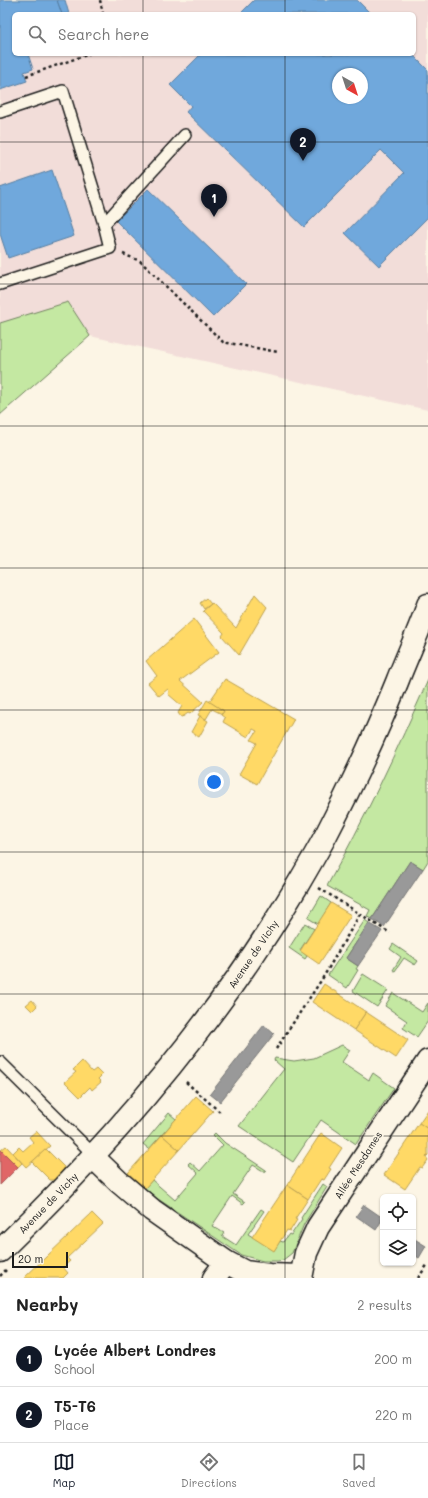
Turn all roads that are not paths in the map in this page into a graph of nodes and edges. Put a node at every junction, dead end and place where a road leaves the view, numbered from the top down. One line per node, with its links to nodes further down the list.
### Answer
1 (0, 112): 3 (lane)
2 (185, 135): 3 (lane)
3 (104, 224): 4 (lane)
4 (0, 284)
5 (428, 605): 8 (main road, Avenue de Vichy)
6 (428, 1061): 11 (main road, Allée Mesdames)
7 (0, 1062): 8 (lane)
8 (93, 1157): 9 (main road, Avenue de Vichy); 10 (main road)
9 (0, 1251)
10 (220, 1270): 11 (main road)
11 (301, 1277)

